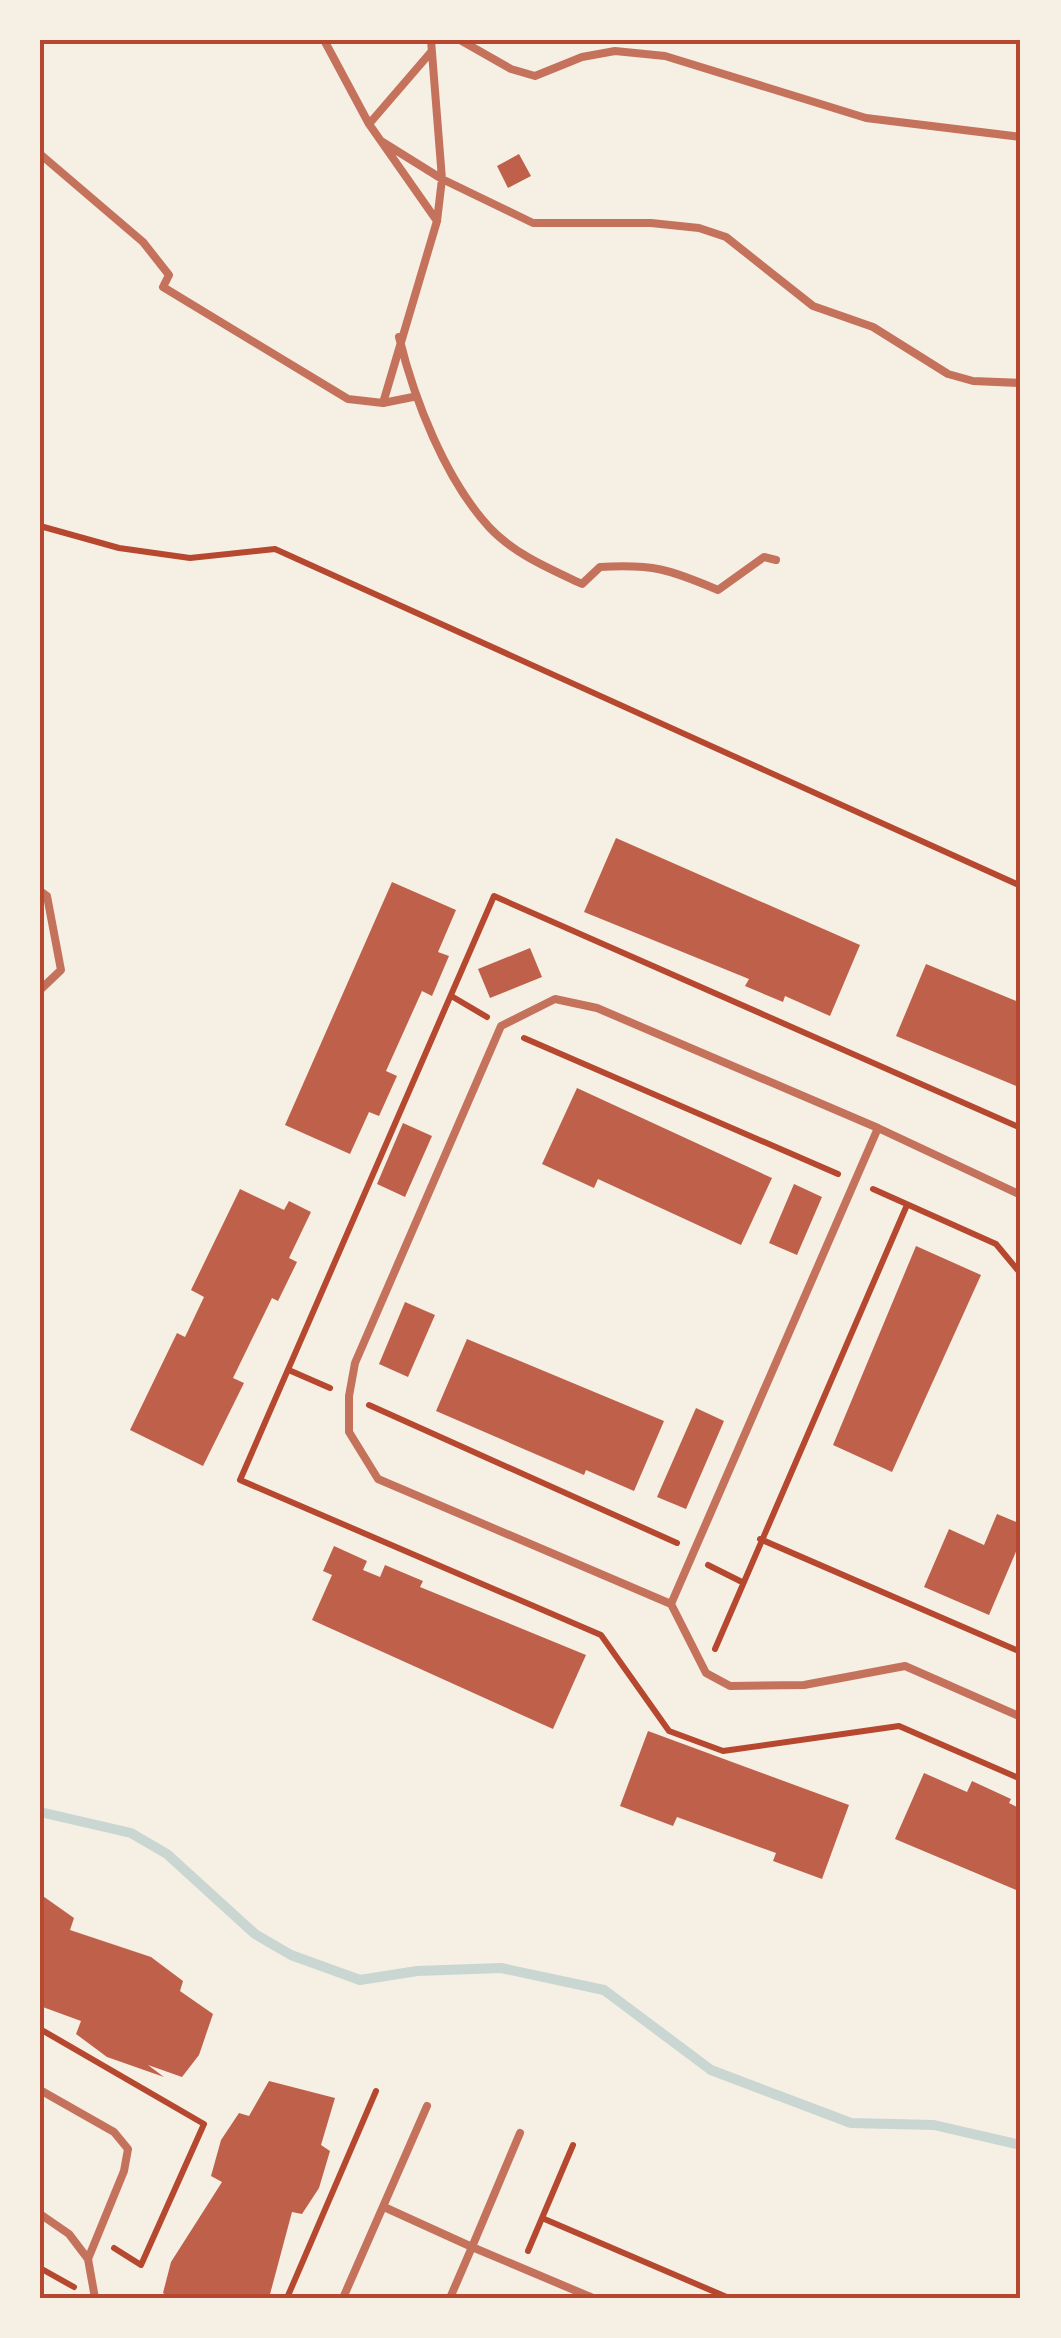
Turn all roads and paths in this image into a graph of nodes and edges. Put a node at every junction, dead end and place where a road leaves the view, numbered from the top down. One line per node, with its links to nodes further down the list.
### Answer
1 (324, 40): 5 (lane)
2 (430, 40): 4 (lane)
3 (460, 40): 6 (lane)
4 (431, 52): 5 (lane); 9 (lane)
5 (369, 124): 7 (lane)
6 (1021, 137)
7 (381, 141): 9 (lane); 10 (lane)
8 (40, 154): 14 (lane)
9 (442, 179): 10 (lane); 12 (lane)
10 (437, 221): 11 (lane)
11 (399, 338): 13 (lane); 14 (lane)
12 (1021, 383)
13 (413, 397): 14 (lane); 16 (lane)
14 (383, 402)
15 (40, 526): 17 (path)
16 (776, 560)
17 (1021, 886)
18 (40, 891): 19 (lane)
19 (40, 990)
20 (453, 997): 21 (path); 23 (path); 28 (path)
21 (501, 1026): 22 (lane); 24 (path); 29 (lane)
22 (878, 1128): 24 (lane); 25 (lane)
23 (1021, 1128)
24 (856, 1181): 26 (path); 31 (lane)
25 (1021, 1195)
26 (907, 1205): 27 (path); 30 (path)
27 (1021, 1274)
28 (291, 1371): 29 (path); 37 (path)
29 (348, 1396): 31 (path); 33 (lane)
30 (760, 1539): 32 (path); 34 (path)
31 (692, 1554): 32 (path); 33 (lane)
32 (742, 1582): 35 (path)
33 (671, 1604): 35 (lane)
34 (1021, 1652)
35 (706, 1673): 36 (lane)
36 (1021, 1717)
37 (1021, 1779)
38 (40, 2090): 47 (lane)
39 (376, 2091): 52 (path)
40 (427, 2106): 43 (lane)
41 (520, 2133): 46 (lane)
42 (573, 2145): 45 (path)
43 (384, 2206): 46 (lane); 53 (lane)
44 (40, 2214): 47 (lane)
45 (542, 2218): 48 (path); 56 (path)
46 (472, 2247): 48 (lane); 54 (lane)
47 (88, 2259): 51 (lane)
48 (522, 2267): 55 (lane)
49 (40, 2268): 50 (path)
50 (80, 2290)
51 (94, 2298)
52 (286, 2298)
53 (343, 2298)
54 (450, 2298)
55 (594, 2298)
56 (729, 2298)

